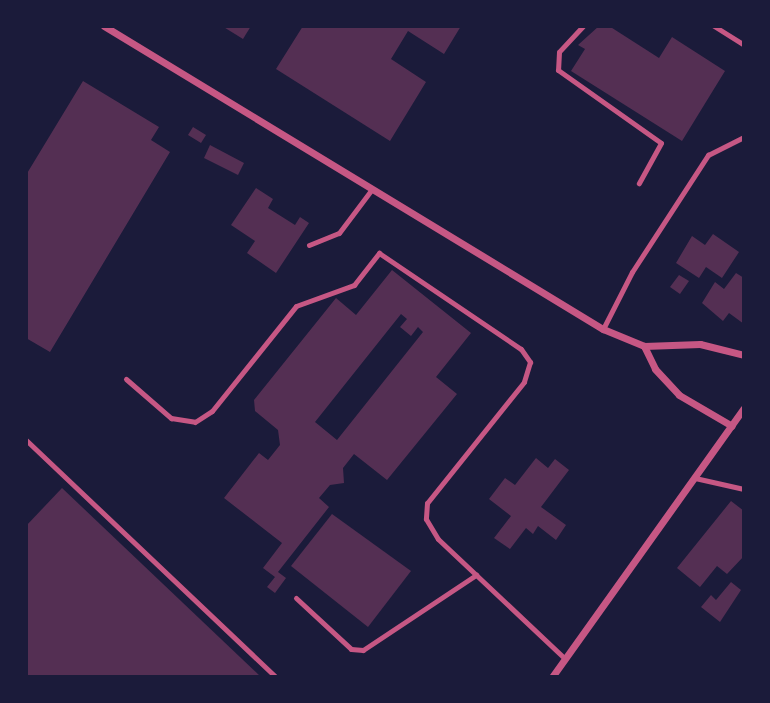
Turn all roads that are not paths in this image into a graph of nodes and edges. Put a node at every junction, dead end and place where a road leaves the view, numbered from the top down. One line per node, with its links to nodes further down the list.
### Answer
1 (104, 26): 7 (street)
2 (583, 26): 6 (lane)
3 (714, 26): 4 (lane)
4 (744, 45)
5 (744, 137): 9 (lane)
6 (639, 183)
7 (372, 189): 8 (lane); 9 (street)
8 (309, 245)
9 (603, 329): 10 (street)
10 (644, 346): 11 (street); 14 (street)
11 (744, 355)
12 (126, 379): 18 (lane)
13 (744, 408): 14 (street)
14 (732, 426): 16 (street)
15 (26, 440): 21 (lane)
16 (695, 478): 17 (lane); 20 (street)
17 (744, 489)
18 (476, 575): 19 (lane); 20 (lane)
19 (296, 598)
20 (563, 657): 22 (street)
21 (276, 677)
22 (552, 677)

